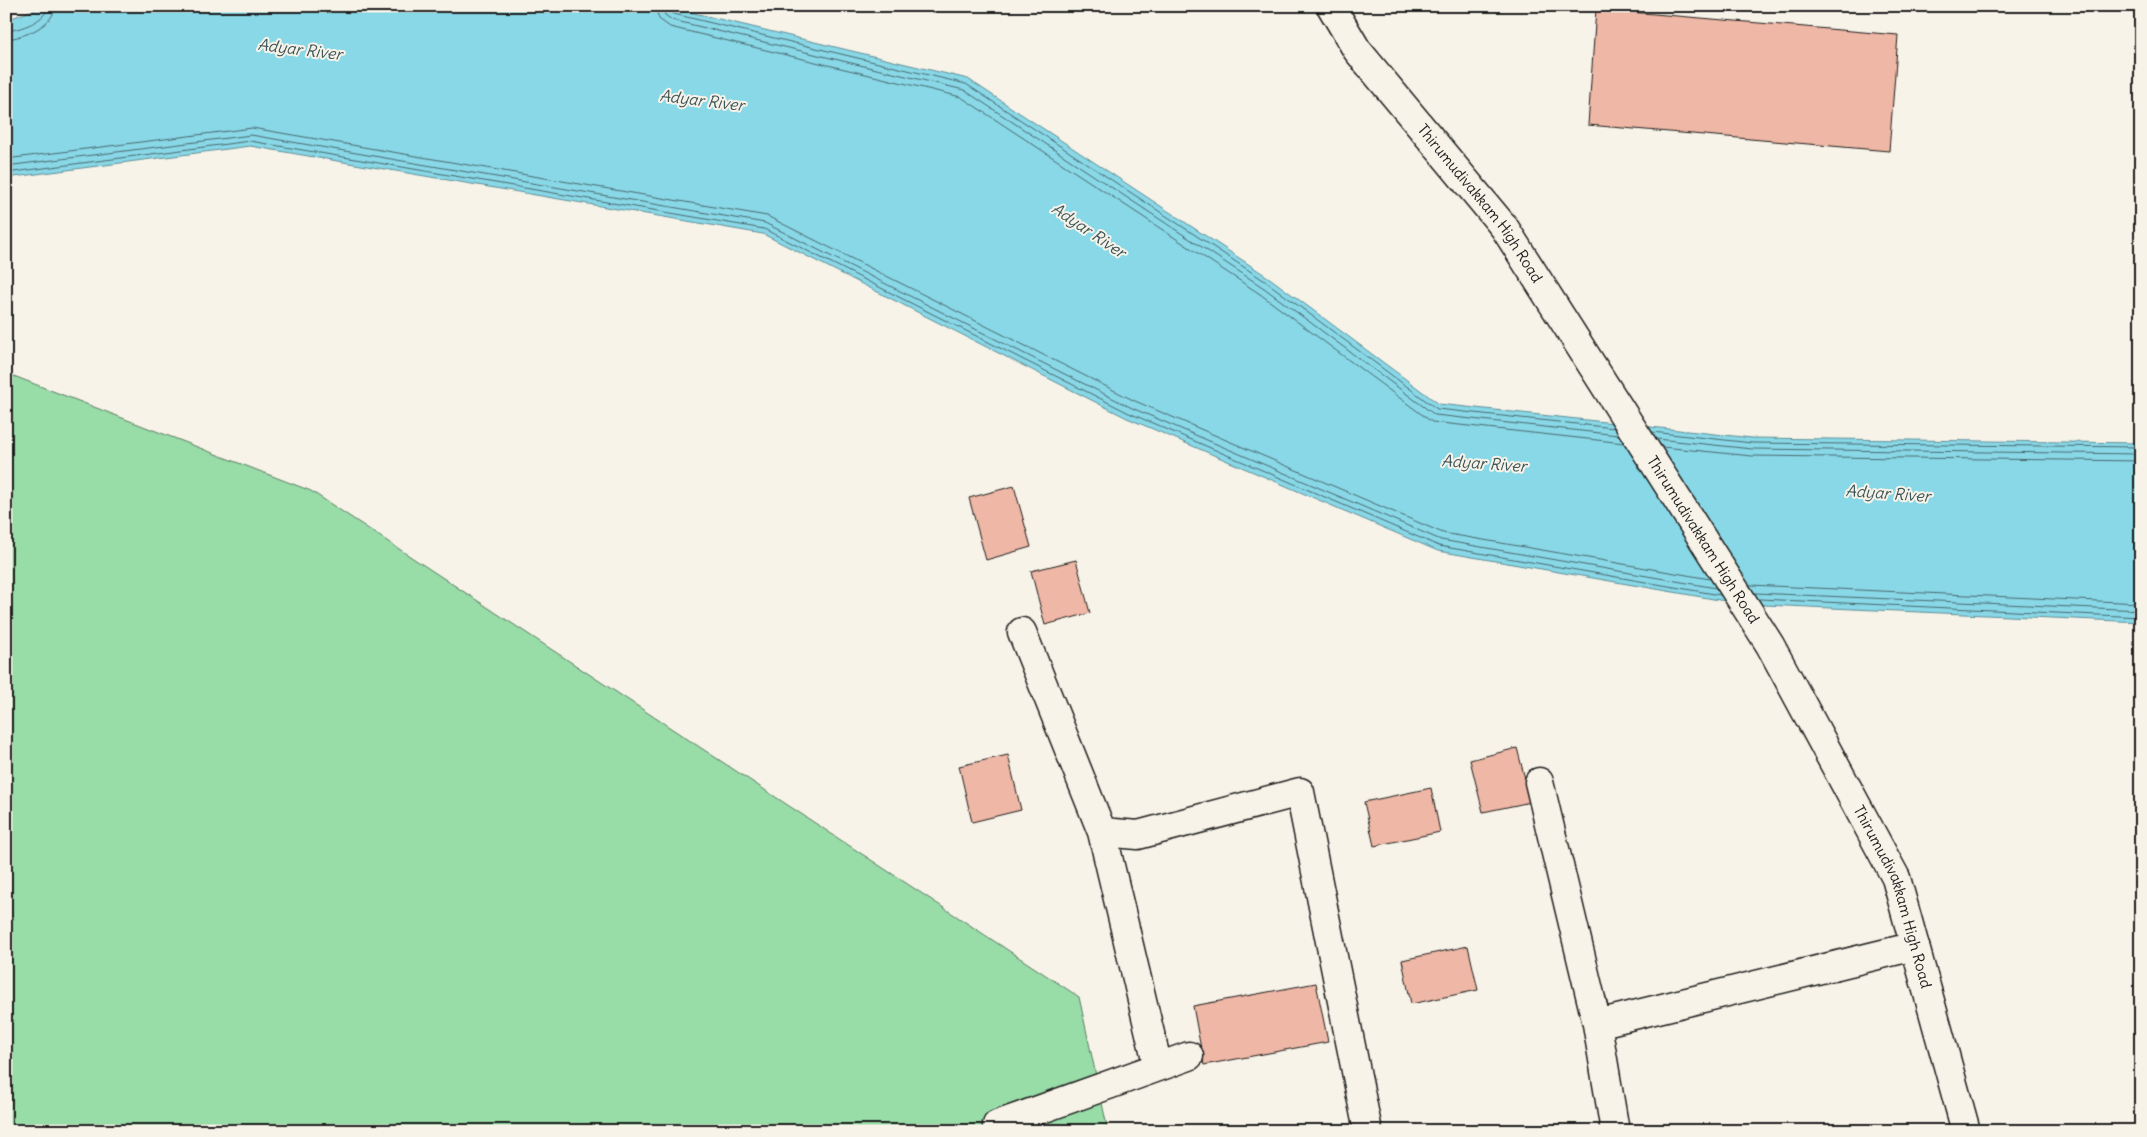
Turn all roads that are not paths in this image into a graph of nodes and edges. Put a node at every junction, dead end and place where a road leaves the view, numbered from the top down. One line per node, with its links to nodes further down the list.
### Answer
1 (1331, 6): 5 (street, Thirumudivakkam High Road)
2 (1022, 632): 4 (street)
3 (1539, 782): 6 (street)
4 (1102, 832): 8 (street); 10 (street)
5 (1915, 946): 6 (street); 12 (street, Thirumudivakkam High Road)
6 (1597, 1024): 11 (street)
7 (1189, 1056): 8 (street)
8 (1158, 1067): 9 (street)
9 (997, 1124)
10 (1368, 1131)
11 (1615, 1131)
12 (1966, 1131)

